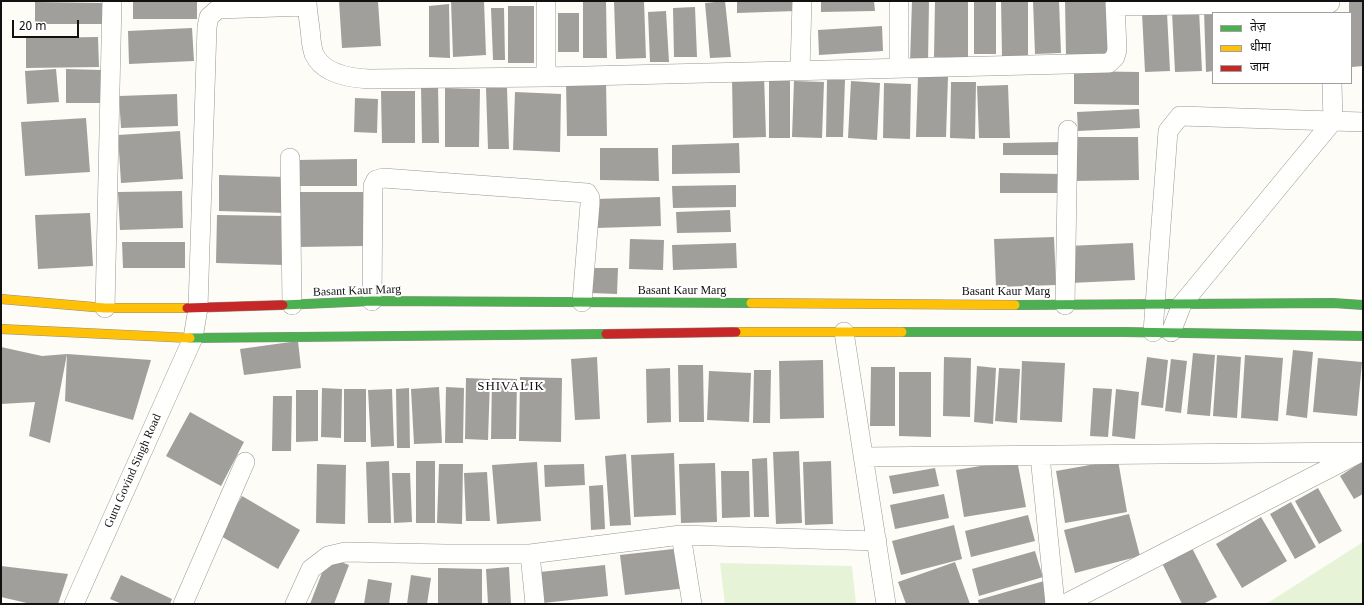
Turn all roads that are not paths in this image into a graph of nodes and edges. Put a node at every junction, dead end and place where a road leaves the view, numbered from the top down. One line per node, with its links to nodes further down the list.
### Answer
1 (112, 1): 25 (street)
2 (546, 1): 11 (street)
3 (802, 1): 10 (street)
4 (899, 1): 9 (street)
5 (307, 3): 11 (street); 26 (street, Guru Govind Singh Road)
6 (1214, 3): 7 (street); 8 (street)
7 (1115, 4): 9 (street)
8 (1330, 6)
9 (899, 68): 10 (street)
10 (800, 70): 11 (street)
11 (546, 77)
12 (1332, 84): 13 (street)
13 (1333, 121): 14 (street); 20 (street); 21 (street)
14 (1363, 122)
15 (1068, 130): 23 (street)
16 (290, 158): 22 (street)
17 (1, 299): 25 (main road, Basant Kaur Marg)
18 (372, 301): 19 (main road, Basant Kaur Marg); 19 (street); 22 (main road, Basant Kaur Marg)
19 (582, 302): 23 (main road, Basant Kaur Marg)
20 (1154, 304): 21 (main road, Basant Kaur Marg); 23 (main road, Basant Kaur Marg); 29 (street)
21 (1182, 304): 24 (main road, Basant Kaur Marg); 29 (street)
22 (292, 305): 26 (main road, Basant Kaur Marg)
23 (1065, 305)
24 (1363, 305)
25 (105, 308): 26 (main road, Basant Kaur Marg)
26 (198, 308): 31 (street, Guru Govind Singh Road)
27 (1, 329): 31 (main road)
28 (844, 332): 29 (main road); 31 (main road); 34 (street)
29 (1162, 332): 30 (main road)
30 (1363, 336)
31 (193, 338): 39 (street, Guru Govind Singh Road)
32 (1362, 448): 33 (street); 46 (street)
33 (1040, 456): 34 (street); 45 (street)
34 (863, 457): 37 (street)
35 (245, 462): 40 (street)
36 (681, 535): 37 (street); 38 (street); 43 (street)
37 (877, 541): 44 (street)
38 (530, 554): 41 (street); 42 (street)
39 (74, 604)
40 (183, 604)
41 (295, 604)
42 (535, 604)
43 (692, 604)
44 (886, 604)
45 (1055, 604)
46 (1065, 604)

